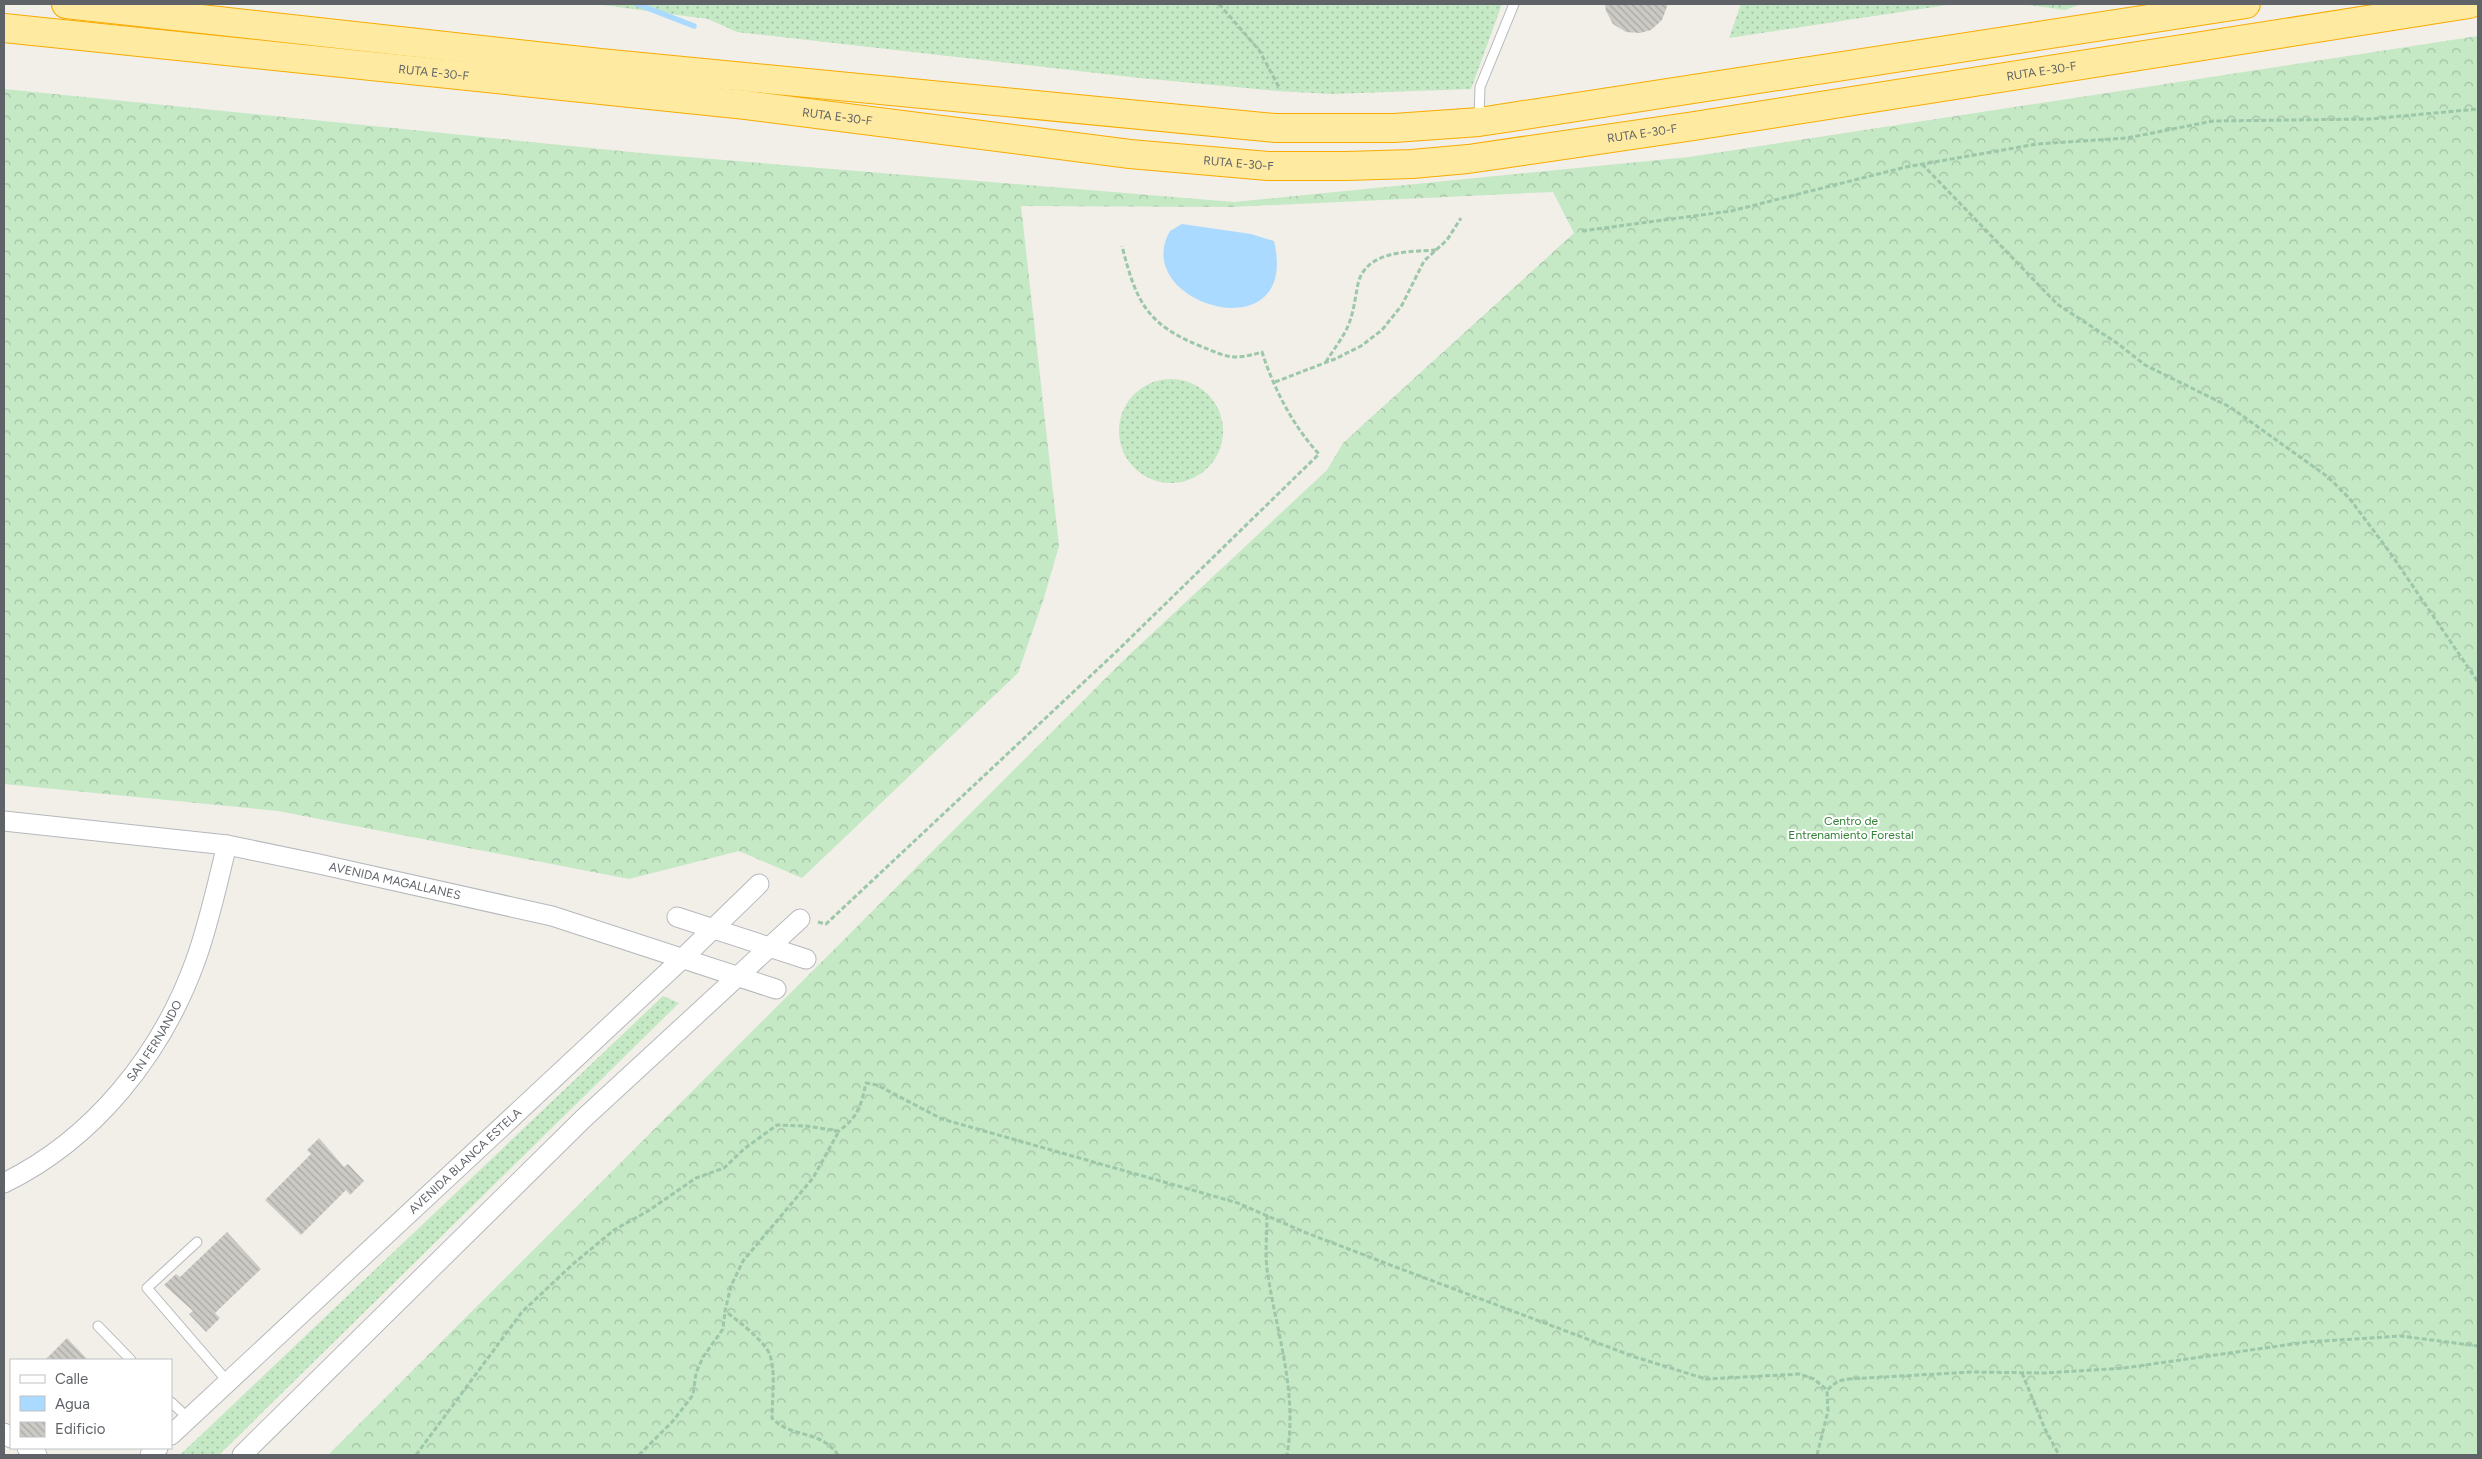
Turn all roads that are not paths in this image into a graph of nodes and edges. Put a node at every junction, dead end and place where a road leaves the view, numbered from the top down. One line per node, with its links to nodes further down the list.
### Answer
1 (66, 4): 6 (highway)
2 (1514, 4): 6 (lane)
3 (2246, 4): 6 (highway)
4 (2469, 4): 5 (highway, RUTA E-30-F)
5 (4, 28)
6 (1479, 122)
7 (4, 820): 8 (street, AVENIDA MAGALLANES)
8 (227, 845): 14 (street, AVENIDA MAGALLANES); 18 (street, SAN FERNANDO)
9 (759, 884): 12 (street, AVENIDA BLANCA ESTELA)
10 (677, 917): 12 (street)
11 (800, 919): 13 (street)
12 (713, 929): 13 (street); 14 (street, AVENIDA BLANCA ESTELA)
13 (769, 947): 15 (street); 16 (street)
14 (683, 958): 16 (street, AVENIDA MAGALLANES); 22 (street, AVENIDA BLANCA ESTELA)
15 (806, 959)
16 (737, 976): 17 (street, AVENIDA MAGALLANES); 26 (street)
17 (776, 990)
18 (4, 1183)
19 (197, 1242): 22 (lane)
20 (98, 1326): 21 (lane)
21 (130, 1359)
22 (228, 1382): 24 (street, AVENIDA BLANCA ESTELA)
23 (172, 1403): 24 (lane)
24 (188, 1419): 25 (street, AVENIDA BLANCA ESTELA)
25 (172, 1434)
26 (242, 1455)

